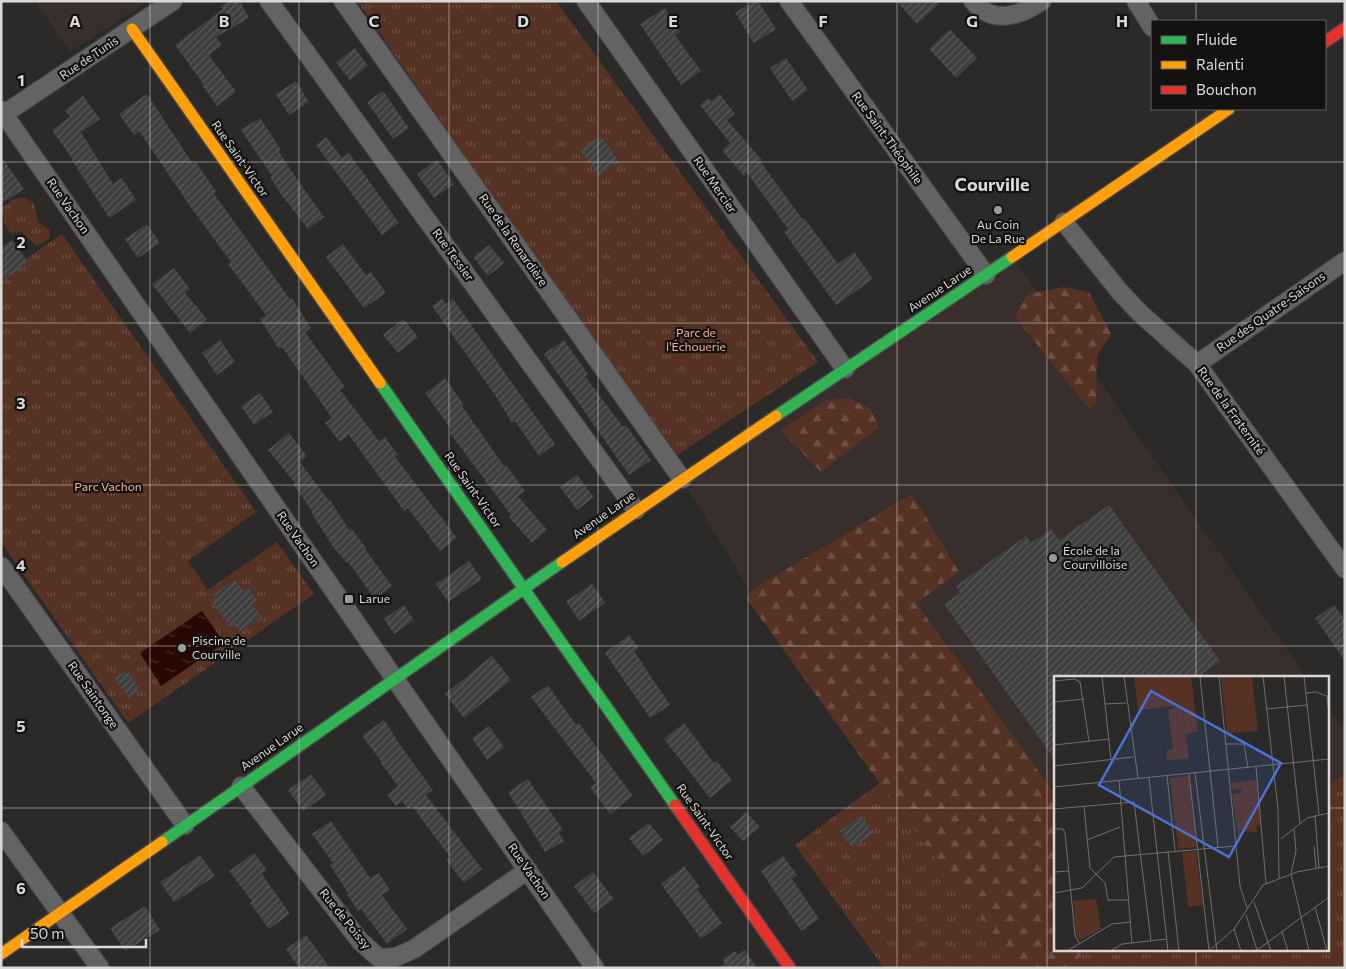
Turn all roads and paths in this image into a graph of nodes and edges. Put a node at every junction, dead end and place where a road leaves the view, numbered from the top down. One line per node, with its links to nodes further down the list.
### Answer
1 (173, 1): 11 (street, Rue de Tunis)
2 (269, 1): 22 (street, Rue Tessier)
3 (343, 1): 21 (street, Rue de la Renardière)
4 (586, 1): 20 (street, Rue Mercier)
5 (789, 1): 18 (street, Rue Saint-Théophile)
6 (973, 1): 7 (street)
7 (1042, 1)
8 (1136, 1): 9 (street)
9 (1151, 25)
10 (1345, 28): 12 (street)
11 (132, 29): 14 (street, Rue de Tunis); 25 (street, Rue Saint-Victor)
12 (1326, 41)
13 (1225, 110): 15 (street, Avenue Larue)
14 (3, 112): 26 (street, Rue Vachon)
15 (1206, 115): 16 (street, Avenue Larue)
16 (1064, 222): 18 (street, Avenue Larue); 19 (street, Rue de la Fraternité)
17 (1345, 261): 19 (street, Rue des Quatre-Saisons)
18 (986, 275): 20 (street, Avenue Larue)
19 (1197, 364): 24 (street, Rue de la Fraternité)
20 (845, 369): 21 (street, Avenue Larue)
21 (682, 479): 22 (street, Avenue Larue)
22 (636, 510): 25 (street, Avenue Larue)
23 (1, 566): 28 (street, Rue Saintonge)
24 (1345, 569)
25 (525, 588): 26 (street, Avenue Larue); 35 (street, Rue Saint-Victor)
26 (394, 678): 27 (street, Avenue Larue); 30 (street, Rue Vachon)
27 (241, 786): 28 (street, Avenue Larue); 30 (street, Rue de Poissy)
28 (185, 825): 31 (street, Avenue Larue)
29 (1, 831): 31 (street)
30 (528, 870): 34 (street, Rue Vachon)
31 (61, 912): 32 (street, Avenue Larue); 33 (street)
32 (1, 954)
33 (100, 968)
34 (595, 968)
35 (790, 968)

